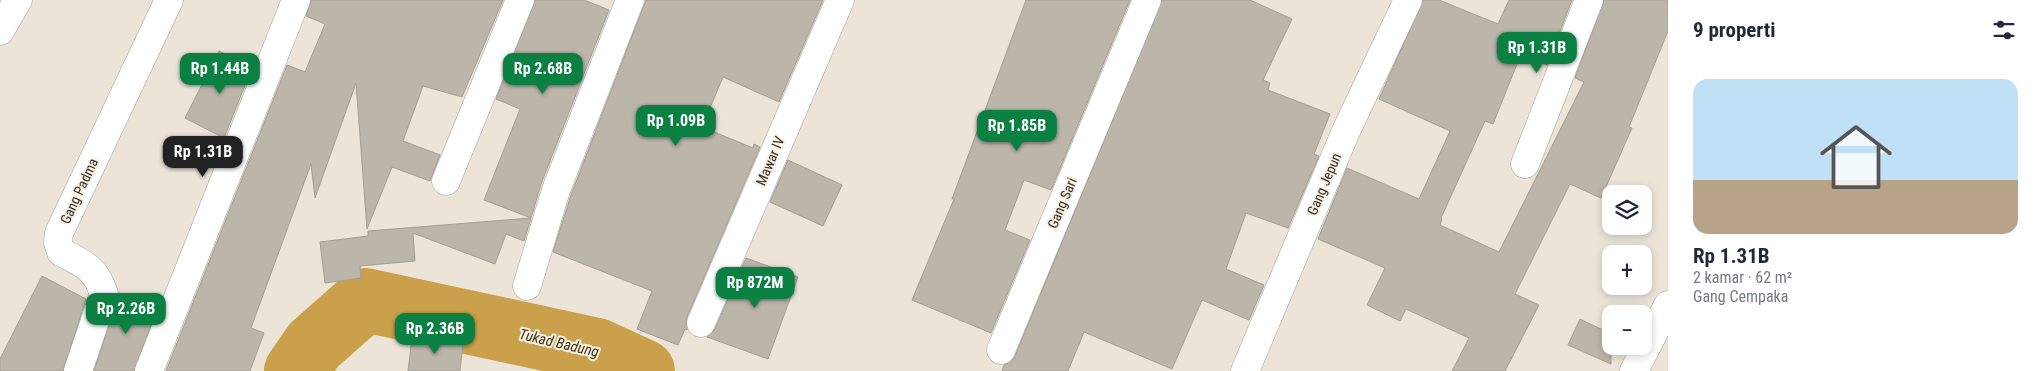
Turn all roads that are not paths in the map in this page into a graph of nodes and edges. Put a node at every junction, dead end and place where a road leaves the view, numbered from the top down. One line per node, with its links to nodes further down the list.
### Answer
1 (18, 0): 10 (street)
2 (170, 0): 17 (street, Gang Padma)
3 (296, 0): 18 (street)
4 (520, 0): 12 (street)
5 (630, 0): 13 (street)
6 (840, 0): 15 (street, Mawar IV)
7 (1147, 0): 16 (street, Gang Sari)
8 (1408, 0): 19 (street, Gang Jepun)
9 (1589, 0): 11 (street)
10 (0, 31)
11 (1525, 164)
12 (446, 181)
13 (527, 286)
14 (1668, 305): 20 (street)
15 (701, 323)
16 (1001, 350)
17 (78, 371)
18 (149, 371)
19 (1245, 371)
20 (1634, 371)

